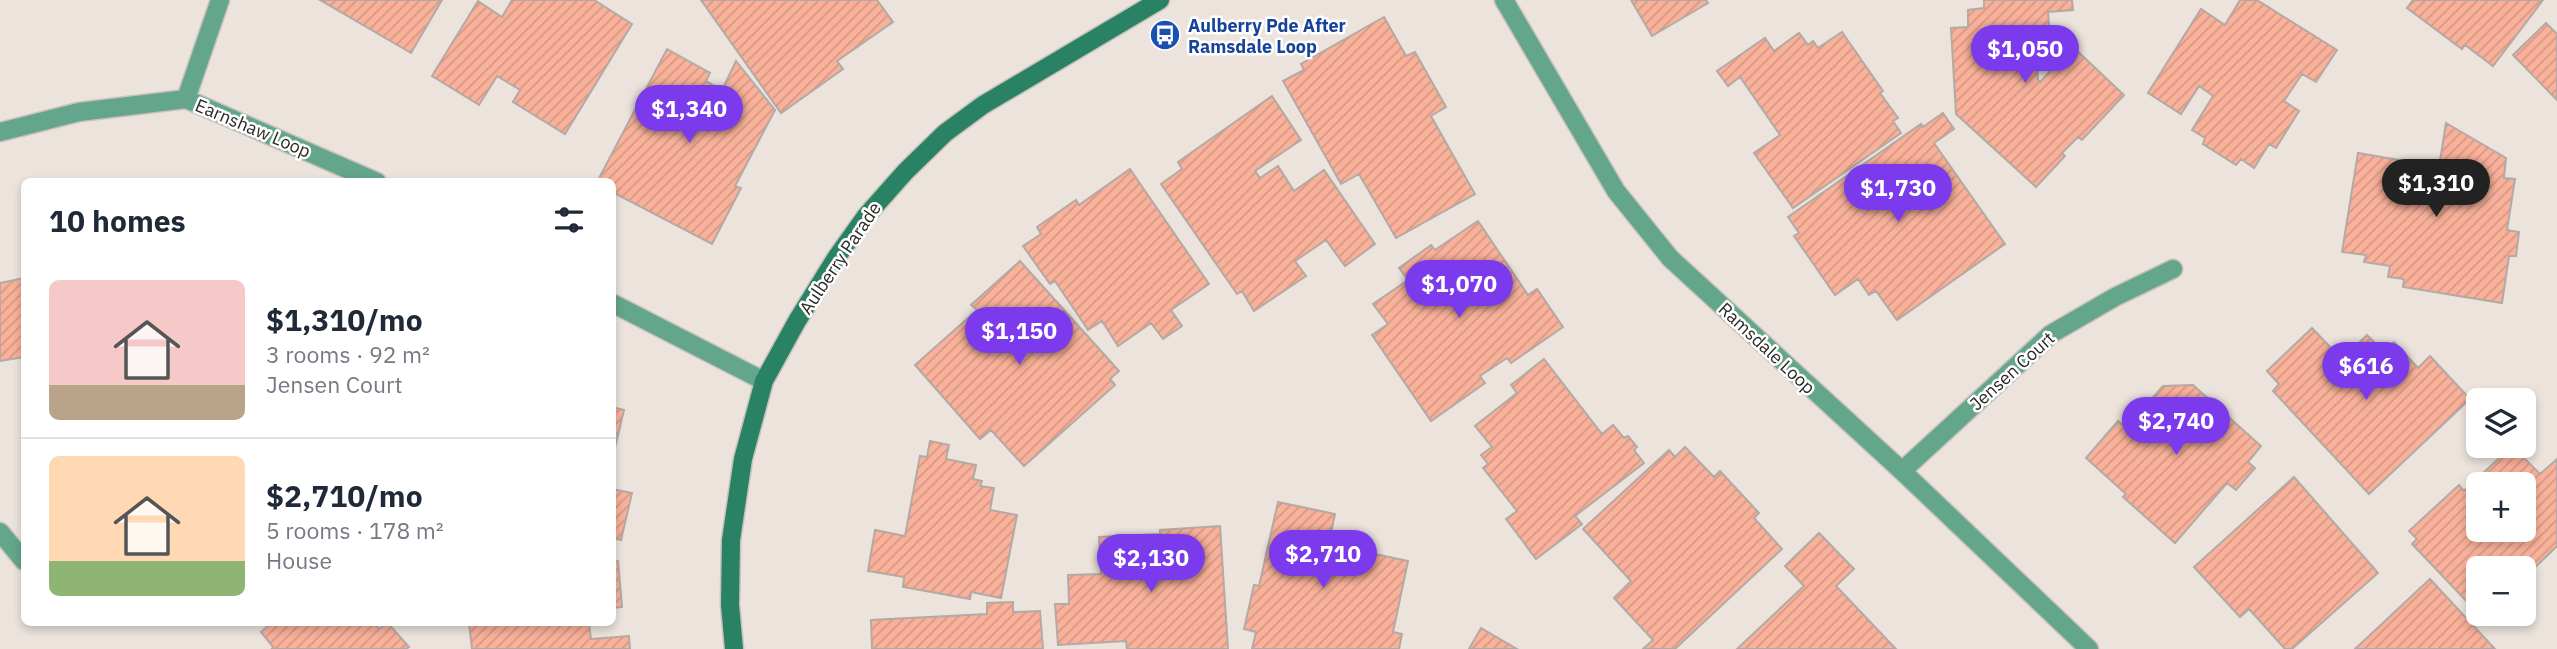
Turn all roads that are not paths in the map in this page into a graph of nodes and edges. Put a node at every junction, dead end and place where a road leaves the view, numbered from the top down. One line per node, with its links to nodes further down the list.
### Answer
1 (220, 0): 4 (street)
2 (1160, 0): 9 (main road, Aulberry Parade)
3 (1504, 0): 10 (street, Ramsdale Loop)
4 (186, 99): 5 (street, Earnshaw Loop); 6 (street, Earnshaw Loop)
5 (0, 132)
6 (368, 178)
7 (2173, 269): 10 (street, Jensen Court)
8 (616, 305): 9 (street)
9 (764, 382): 13 (main road, Aulberry Parade)
10 (1902, 471): 14 (street, Ramsdale Loop)
11 (0, 532): 12 (street)
12 (21, 557)
13 (734, 649)
14 (2089, 649)

